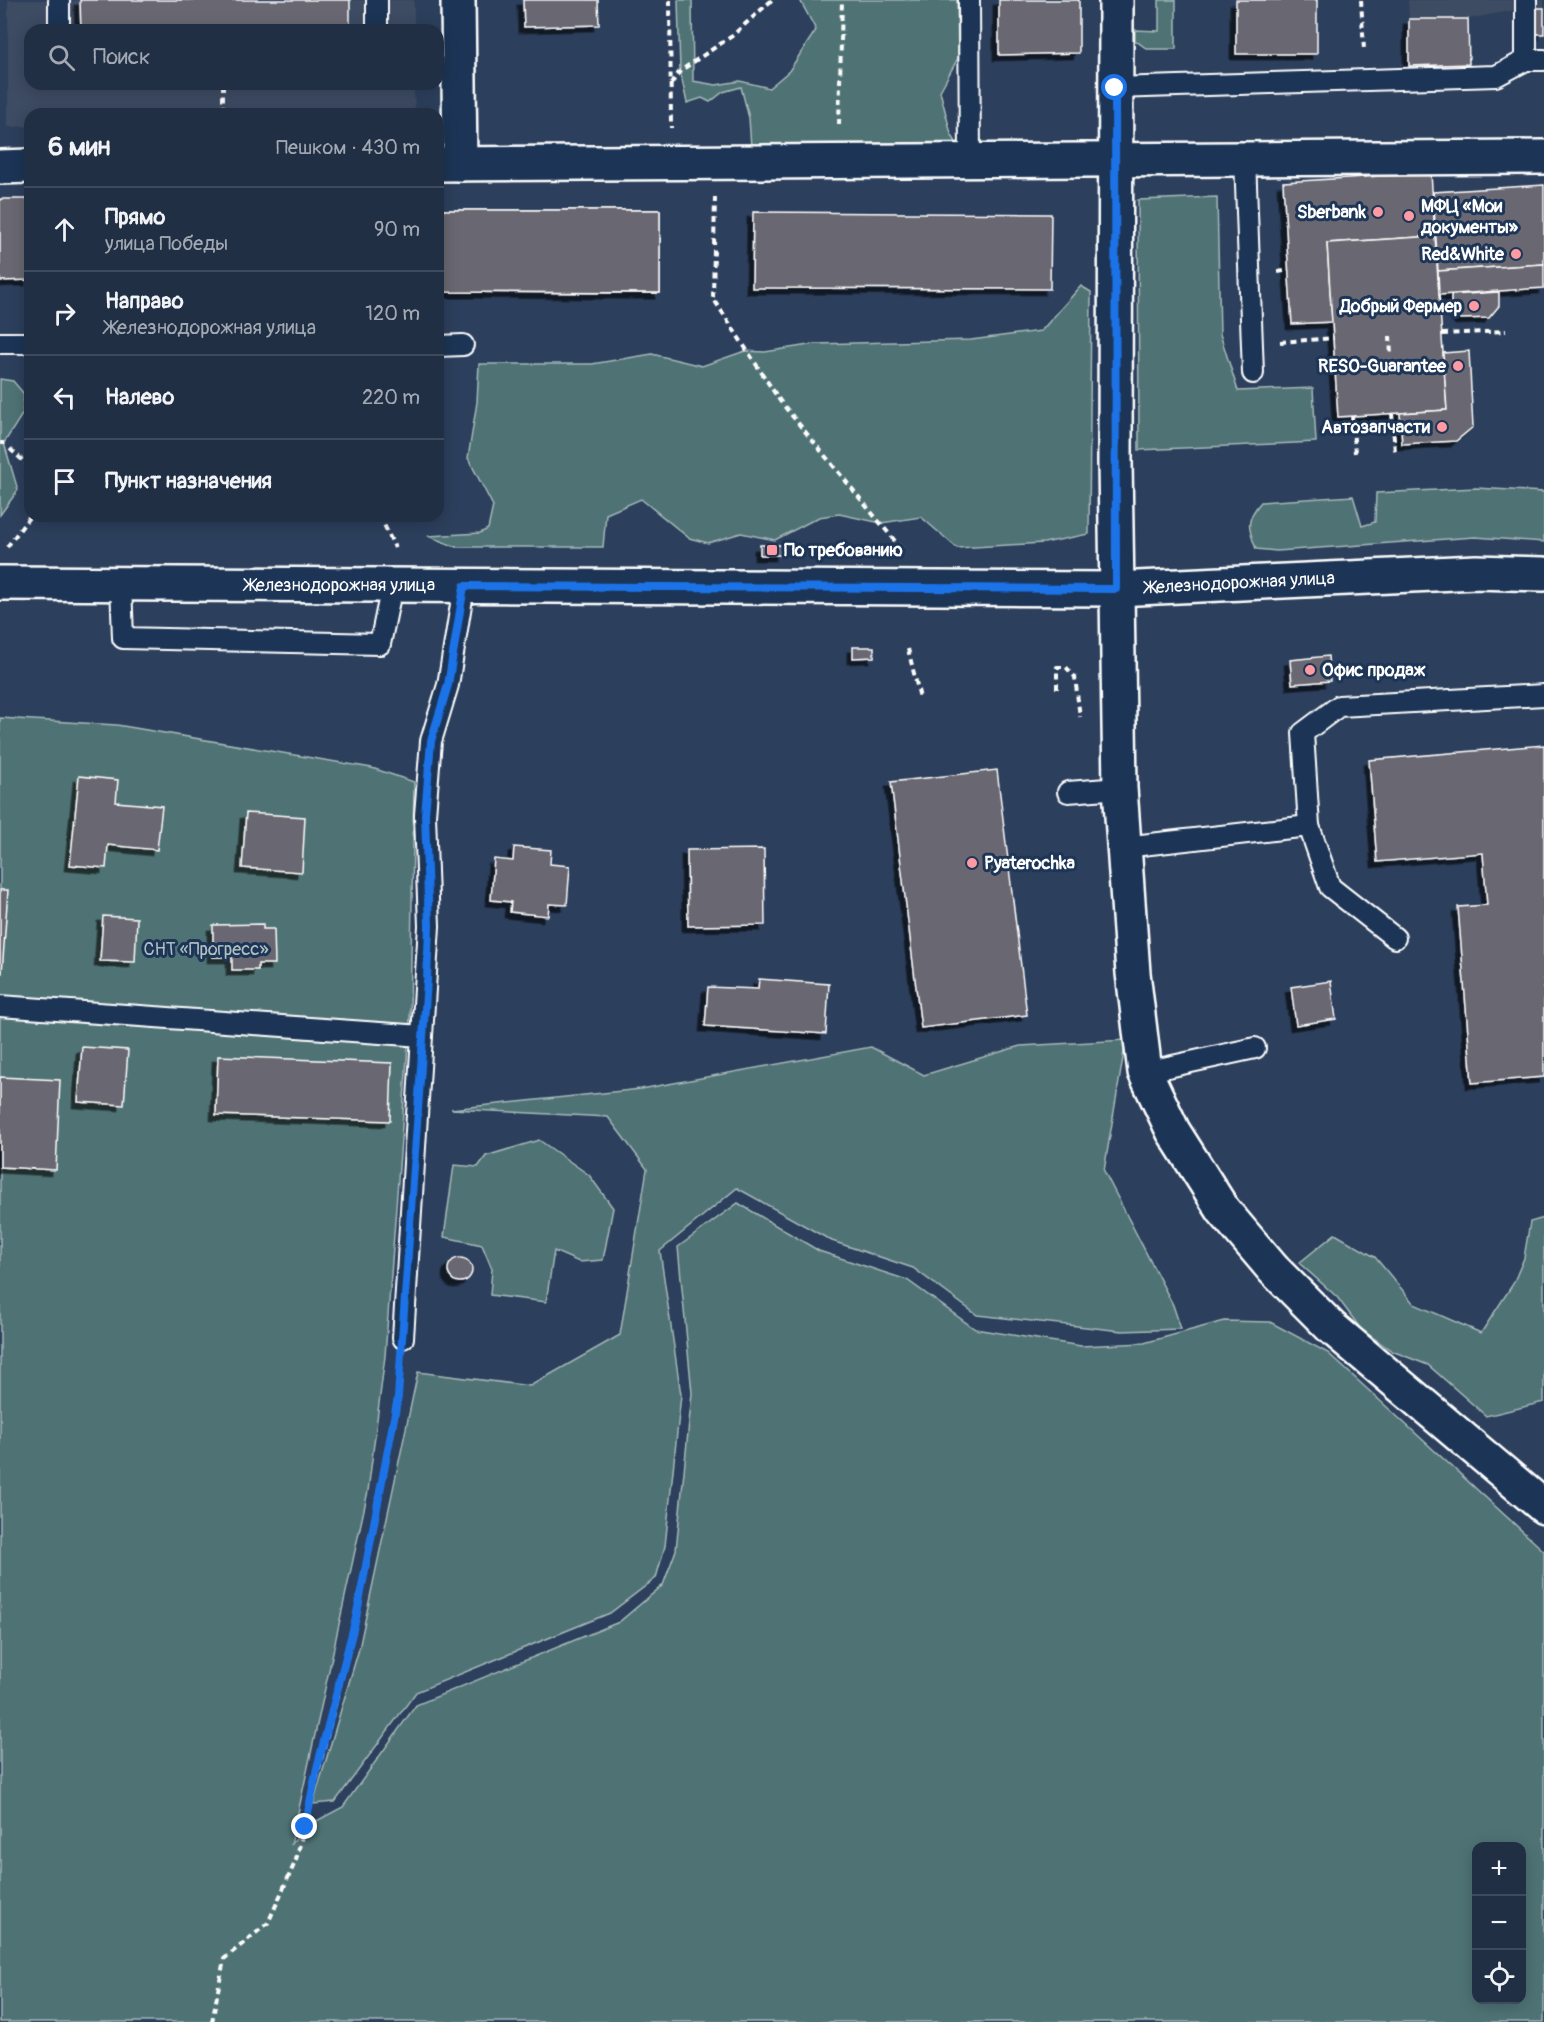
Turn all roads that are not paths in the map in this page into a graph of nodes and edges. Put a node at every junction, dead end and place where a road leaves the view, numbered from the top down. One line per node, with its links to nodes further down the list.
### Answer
1 (60, 0): 7 (lane)
2 (377, 0): 8 (lane)
3 (458, 0): 15 (street)
4 (969, 0): 13 (lane)
5 (1116, 0): 10 (street)
6 (1526, 0): 9 (lane)
7 (59, 24)
8 (377, 24)
9 (1535, 60): 10 (lane)
10 (1115, 88): 14 (street)
11 (1544, 157): 12 (street)
12 (1245, 158): 14 (street); 22 (lane)
13 (970, 160): 14 (street); 15 (street)
14 (1115, 161): 28 (street)
15 (449, 164)
16 (0, 166): 17 (street)
17 (24, 166)
18 (0, 343): 19 (lane)
19 (24, 343)
20 (463, 345): 21 (lane)
21 (444, 346)
22 (1253, 373)
23 (1, 569): 26 (street, Железнодорожная улица)
24 (396, 572): 26 (street, Железнодорожная улица); 26 (lane); 27 (street, Железнодорожная улица)
25 (1544, 574): 28 (street, Железнодорожная улица)
26 (121, 584)
27 (464, 586): 28 (street, Железнодорожная улица); 36 (lane)
28 (1116, 589): 30 (street)
29 (1544, 695): 32 (lane)
30 (1120, 788): 31 (lane); 33 (street)
31 (1068, 792)
32 (1308, 826): 33 (lane); 34 (lane)
33 (1124, 847): 38 (street)
34 (1395, 938)
35 (0, 1006): 36 (lane)
36 (422, 1036): 39 (lane)
37 (1255, 1048): 38 (lane)
38 (1145, 1072): 40 (street)
39 (403, 1338)
40 (1544, 1507)

